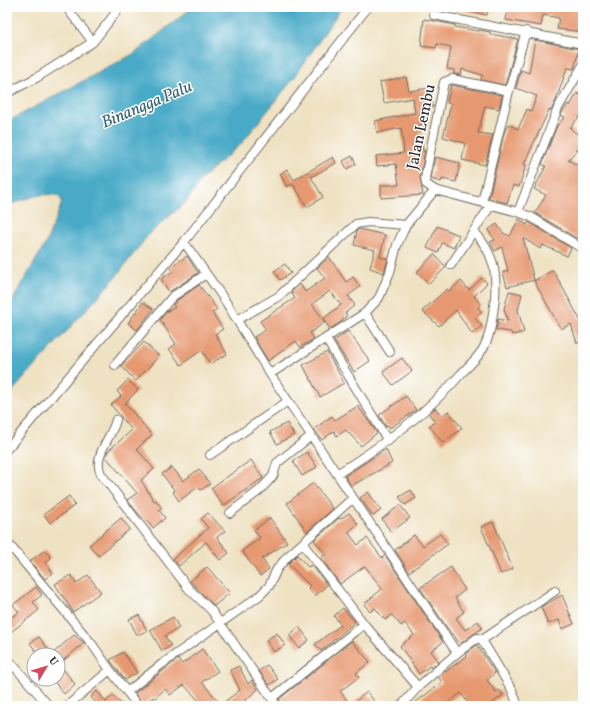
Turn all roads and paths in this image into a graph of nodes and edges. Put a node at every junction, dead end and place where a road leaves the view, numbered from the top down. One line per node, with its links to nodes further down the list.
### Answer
1 (66, 7): 6 (street)
2 (120, 7): 6 (street)
3 (368, 7): 17 (street)
4 (434, 15): 5 (street)
5 (526, 31): 7 (street); 9 (street)
6 (93, 42): 10 (street)
7 (583, 44)
8 (583, 65): 14 (street)
9 (509, 91): 11 (street, Jalan Lembu); 12 (street)
10 (7, 93)
11 (435, 190): 12 (street, Jalan Lembu); 15 (street)
12 (482, 202): 13 (street, Jalan Lembu)
13 (491, 205): 14 (street, Jalan Lembu); 16 (street)
14 (518, 212): 18 (street, Jalan Lembu)
15 (406, 225): 21 (street); 22 (street)
16 (474, 231): 19 (street); 30 (street)
17 (184, 242): 20 (street); 31 (street)
18 (583, 249)
19 (451, 265)
20 (206, 274): 22 (street); 25 (street)
21 (365, 313): 23 (street); 24 (street)
22 (237, 320): 26 (street)
23 (326, 339): 26 (street); 30 (street)
24 (390, 352)
25 (116, 365)
26 (270, 374): 27 (street)
27 (288, 401): 29 (street); 32 (street)
28 (116, 420): 40 (street)
29 (311, 436): 33 (street); 35 (street)
30 (388, 441): 33 (street)
31 (7, 449)
32 (210, 455)
33 (337, 474): 34 (street)
34 (353, 498): 37 (street); 42 (street)
35 (230, 513)
36 (7, 542): 44 (street)
37 (302, 544): 39 (street); 40 (street)
38 (555, 591): 41 (street)
39 (364, 624): 45 (street); 47 (street)
40 (220, 625): 46 (street); 47 (street)
41 (482, 640): 42 (street); 53 (street)
42 (457, 653): 45 (street)
43 (7, 658): 48 (street)
44 (110, 670): 46 (street); 49 (street)
45 (418, 687): 52 (street)
46 (127, 692): 50 (street)
47 (272, 698): 51 (street)
48 (49, 706)
49 (67, 706)
50 (138, 706)
51 (277, 706)
52 (401, 706)
53 (518, 706)

